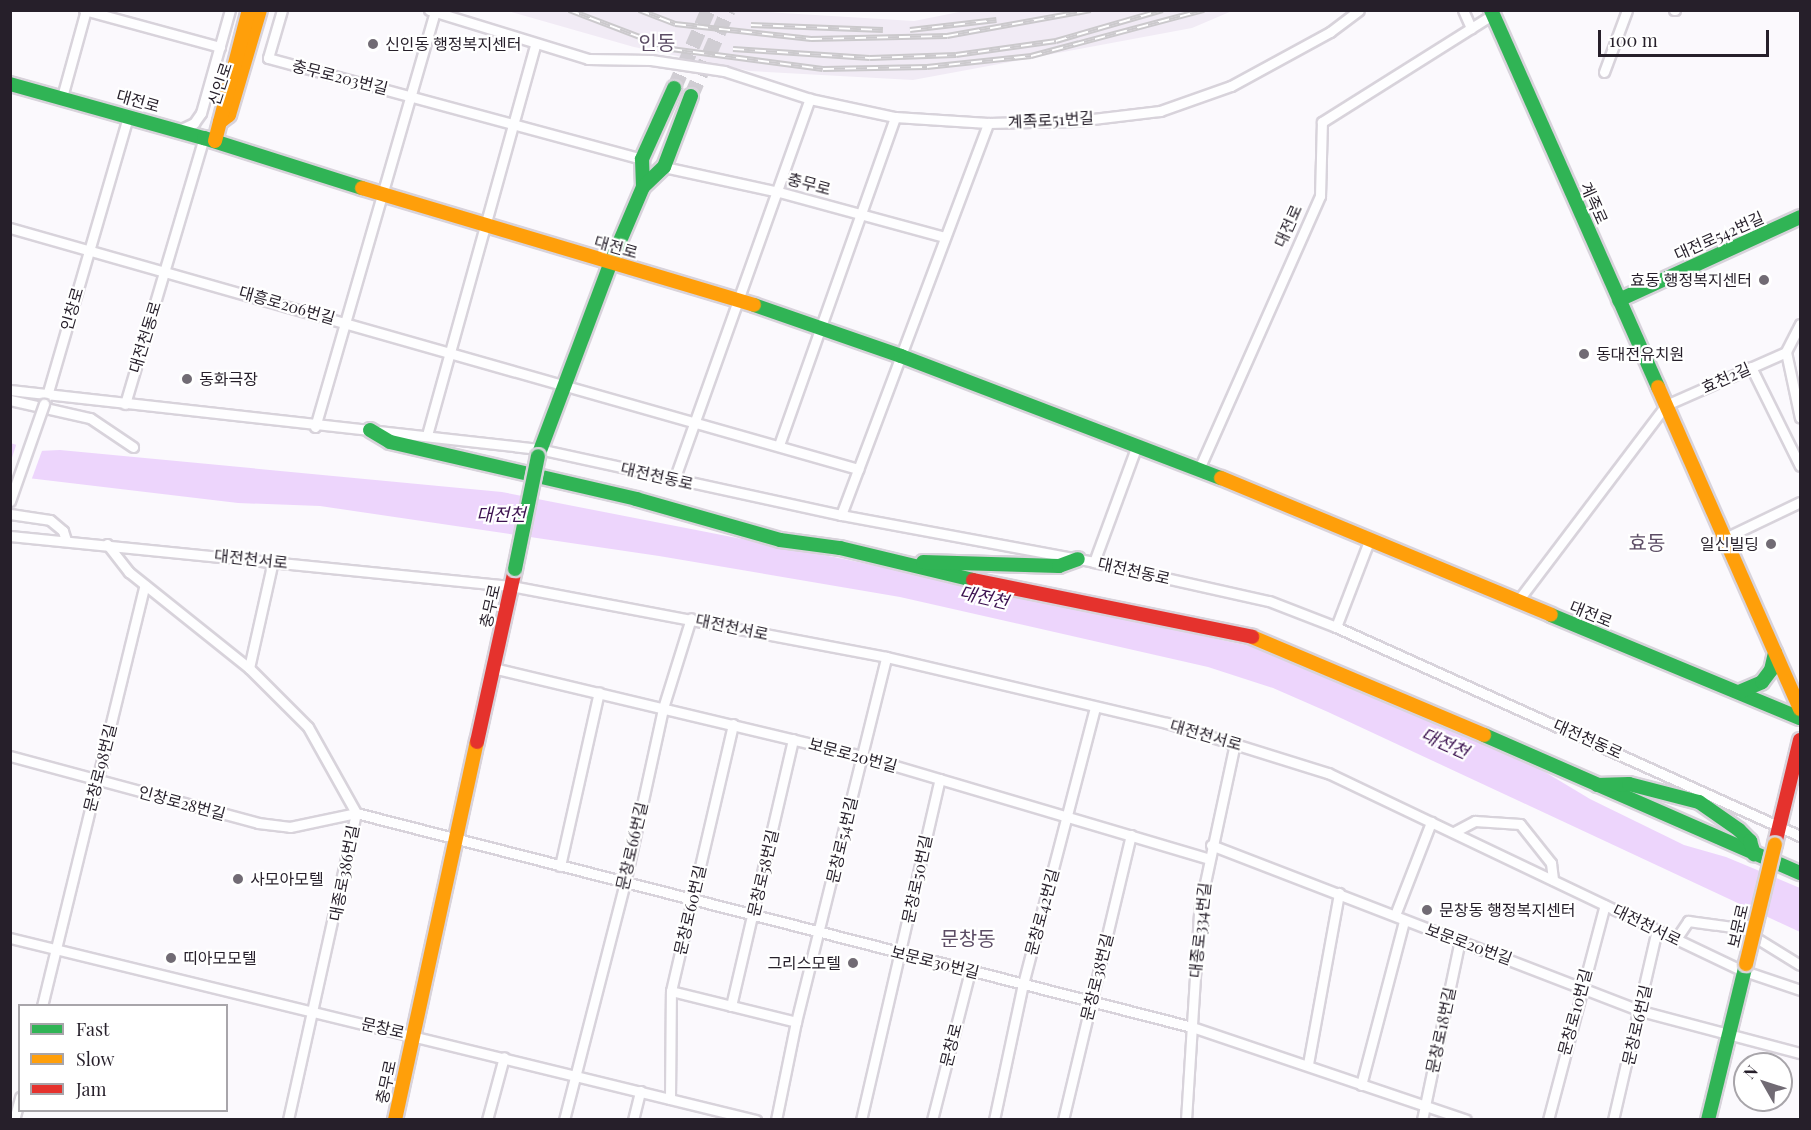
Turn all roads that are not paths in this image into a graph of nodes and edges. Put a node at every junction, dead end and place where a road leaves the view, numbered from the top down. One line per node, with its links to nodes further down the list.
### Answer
1 (230, 10): 13 (street)
2 (249, 10): 23 (main road, 신인로)
3 (260, 10): 23 (main road, 신인로)
4 (282, 10): 17 (street, 충무로203번길)
5 (1359, 10): 26 (street, 계족로51번길)
6 (1463, 10): 11 (street)
7 (1627, 10): 14 (street)
8 (85, 11): 13 (street); 19 (street)
9 (432, 11): 12 (street, 계족로51번길); 17 (street, 충무로203번길)
10 (1492, 13): 11 (street, 계족로); 43 (main road, 계족로)
11 (1471, 28): 25 (street, 계족로)
12 (535, 45): 20 (street, 계족로51번길); 24 (street)
13 (220, 47): 27 (street)
14 (1604, 72)
15 (10, 84): 19 (main road, 대전로)
16 (674, 88): 29 (main road, 충무로)
17 (411, 95): 24 (street, 충무로203번길); 32 (street)
18 (691, 96): 30 (main road, 충무로)
19 (62, 97): 21 (main road, 대전로)
20 (810, 99): 22 (street, 계족로51번길); 33 (street)
21 (129, 116): 27 (main road, 대전로); 39 (street, 인창로)
22 (895, 117): 26 (street, 계족로51번길); 34 (street)
23 (220, 122): 28 (main road)
24 (514, 122): 29 (street, 충무로203번길); 36 (street)
25 (1322, 122): 68 (street, 대전로)
26 (988, 123): 38 (street)
27 (178, 130): 28 (main road, 대전로)
28 (210, 140): 32 (main road, 대전로); 41 (street)
29 (642, 159): 31 (main road, 충무로)
30 (664, 167): 31 (main road, 충무로); 33 (street, 충무로)
31 (643, 187): 40 (main road, 충무로)
32 (380, 192): 36 (main road, 대전로); 44 (street)
33 (778, 192): 34 (street, 충무로); 42 (street)
34 (860, 215): 38 (street, 충무로); 46 (street)
35 (1800, 217): 43 (main road, 대전로542번길)
36 (483, 226): 40 (main road, 대전로); 47 (street)
37 (10, 228): 39 (street, 대흥로206번길)
38 (945, 237): 49 (street)
39 (89, 250): 41 (street, 대흥로206번길); 53 (street, 인창로)
40 (611, 262): 42 (main road, 대전로); 51 (main road, 충무로)
41 (165, 271): 44 (street, 대흥로206번길); 55 (street, 대전천동로)
42 (739, 300): 46 (main road, 대전로); 58 (street)
43 (1619, 300): 56 (main road, 계족로)
44 (346, 322): 47 (street, 대흥로206번길); 59 (street)
45 (1800, 324): 48 (street)
46 (819, 328): 49 (main road, 대전로); 62 (street)
47 (450, 351): 51 (street, 대흥로206번길); 61 (street)
48 (1786, 352): 50 (street, 효천2길); 57 (street)
49 (901, 356): 63 (main road, 대전로); 67 (street)
50 (1751, 367): 56 (street, 효천2길); 66 (street)
51 (563, 382): 58 (street); 65 (main road, 충무로)
52 (10, 390): 53 (street, 대전천동로)
53 (46, 399): 55 (street, 대전천동로); 70 (street, 인창로, bridge)
54 (10, 400): 64 (street)
55 (125, 404): 59 (street, 대전천동로)
56 (1666, 405): 75 (main road, 계족로); 85 (street)
57 (1800, 418)
58 (696, 421): 62 (street); 69 (street)
59 (315, 427): 60 (street, 대전천동로)
60 (370, 430): 61 (street, 대전천동로); 81 (main road)
61 (427, 435): 65 (street, 대전천동로)
62 (779, 445): 67 (street)
63 (1137, 446): 68 (main road, 대전로); 82 (street)
64 (133, 447)
65 (538, 452): 69 (street, 대전천동로); 84 (main road, 충무로, bridge)
66 (1800, 466)
67 (858, 469): 73 (street)
68 (1199, 470): 77 (main road, 대전로)
69 (674, 480): 73 (street, 대전천동로)
70 (10, 501)
71 (1800, 502): 75 (street)
72 (10, 514): 76 (street)
73 (841, 515): 79 (street, 대전천동로)
74 (10, 536): 76 (street, 대전천서로)
75 (1725, 538): 88 (main road, 계족로)
76 (66, 540): 78 (street, 대전천서로)
77 (1369, 541): 85 (main road, 대전로); 87 (street)
78 (107, 544): 80 (street, 대전천서로); 83 (street, 대종로386번길)
79 (1078, 559): 81 (main road); 82 (street, 대전천동로)
80 (273, 561): 84 (street, 대전천서로); 90 (street)
81 (888, 561): 106 (main road)
82 (1094, 562): 87 (street, 대전천동로)
83 (145, 585): 90 (street, 대종로386번길); 105 (street, 문창로98번길)
84 (511, 586): 86 (street, 대전천서로); 91 (main road, 충무로)
85 (1517, 602): 93 (main road, 대전로)
86 (691, 618): 89 (street, 대전천서로); 95 (street, 문창로66번길)
87 (1336, 627): 107 (street, 대전천동로)
88 (1775, 652): 93 (main road); 96 (main road, 계족로)
89 (886, 657): 94 (street, 대전천서로); 103 (street, 문창로54번길)
90 (249, 668): 108 (street, 대종로386번길)
91 (493, 668): 92 (street, 보문로20번길); 117 (main road, 충무로)
92 (599, 692): 95 (street, 보문로20번길); 123 (street)
93 (1738, 692): 97 (main road, 대전로)
94 (1095, 706): 101 (street, 대전천서로); 109 (street, 문창로42번길)
95 (663, 708): 98 (street, 보문로20번길); 126 (street, 문창로66번길)
96 (1800, 709)
97 (1800, 718)
98 (733, 724): 99 (street, 보문로20번길); 128 (street, 문창로60번길)
99 (793, 739): 103 (street, 보문로20번길); 131 (street, 문창로58번길)
100 (1800, 740): 113 (main road, 보문로)
101 (1235, 743): 111 (street, 대전천서로); 118 (street, 대종로334번길)
102 (10, 756): 105 (street, 인창로28번길)
103 (862, 756): 104 (street, 보문로20번길); 134 (street, 문창로54번길)
104 (939, 779): 109 (street, 보문로20번길); 139 (street, 문창로50번길)
105 (97, 781): 108 (street, 인창로28번길); 138 (street, 문창로98번길)
106 (1592, 785): 107 (main road); 119 (main road)
107 (1701, 797): 113 (street, 대전천동로); 119 (main road)
108 (356, 813): 117 (street); 151 (street, 대종로386번길)
109 (1068, 814): 115 (street, 보문로20번길); 143 (street, 문창로42번길)
110 (1525, 814): 112 (street)
111 (1431, 822): 114 (street, 대전천서로); 130 (street)
112 (1520, 824): 114 (street); 125 (street)
113 (1778, 826): 116 (street, 대전천동로); 141 (main road, 보문로, bridge)
114 (1454, 832): 125 (street, 대전천서로)
115 (1131, 835): 120 (street, 보문로20번길); 147 (street, 문창로38번길)
116 (1800, 836)
117 (454, 840): 123 (street, 보문로30번길); 154 (main road, 충무로)
118 (1211, 845): 120 (street, 대종로334번길); 127 (street, 보문로20번길)
119 (1754, 854): 121 (main road)
120 (1209, 859): 153 (street, 대종로334번길)
121 (1777, 863): 122 (street); 124 (main road)
122 (1800, 864)
123 (560, 866): 126 (street, 보문로30번길)
124 (1800, 873)
125 (1553, 880): 129 (street, 대전천서로)
126 (625, 883): 128 (street, 보문로30번길); 159 (street, 문창로66번길)
127 (1339, 894): 130 (street, 보문로20번길); 158 (street)
128 (692, 901): 131 (street, 보문로30번길); 146 (street, 문창로60번길)
129 (1605, 905): 133 (street, 대전천서로); 144 (street, 문창로10번길)
130 (1395, 915): 132 (street, 보문로20번길)
131 (753, 917): 134 (street, 보문로30번길); 149 (street, 문창로58번길)
132 (1404, 921): 137 (street, 보문로20번길); 160 (street)
133 (1657, 930): 136 (street, 대전천서로); 150 (street, 문창로6번길)
134 (820, 934): 139 (street, 보문로30번길); 152 (street, 문창로54번길)
135 (10, 938): 138 (street, 문창로)
136 (1676, 939): 140 (street); 141 (street, 대전천서로)
137 (1460, 940): 144 (street, 보문로20번길); 164 (street, 문창로18번길)
138 (55, 951): 148 (street, 문창로98번길); 151 (street, 문창로)
139 (901, 953): 142 (street, 보문로30번길); 173 (street, 문창로50번길)
140 (1800, 966)
141 (1745, 967): 145 (street, 대전천서로); 155 (main road, 보문로)
142 (970, 970): 143 (street, 보문로30번길); 174 (street, 문창로)
143 (1023, 984): 147 (street, 보문로30번길); 175 (street, 문창로42번길)
144 (1581, 986): 150 (street, 보문로20번길); 180 (street, 문창로10번길)
145 (1800, 990)
146 (671, 991): 149 (street); 162 (street, 문창로60번길)
147 (1091, 1002): 153 (street, 보문로30번길); 176 (street, 문창로38번길)
148 (42, 1004)
149 (731, 1006): 152 (street)
150 (1641, 1011): 155 (street, 보문로20번길); 181 (street, 문창로6번길)
151 (315, 1012): 154 (street, 문창로); 166 (street, 대종로386번길)
152 (796, 1022): 172 (street, 문창로54번길)
153 (1192, 1028): 158 (street, 보문로30번길); 177 (street, 대종로334번길)
154 (413, 1034): 157 (street, 문창로); 167 (main road, 충무로)
155 (1728, 1035): 156 (street, 보문로20번길); 182 (main road, 보문로)
156 (1800, 1053)
157 (504, 1057): 159 (street, 문창로); 168 (street)
158 (1308, 1064): 160 (street, 보문로30번길)
159 (575, 1075): 161 (street, 문창로); 169 (street, 문창로66번길)
160 (1361, 1084): 164 (street, 보문로30번길)
161 (640, 1091): 162 (street, 문창로); 170 (street)
162 (670, 1099): 171 (street, 문창로)
163 (18, 1104): 165 (street)
164 (1425, 1104): 178 (street, 문창로18번길); 179 (street, 보문로30번길)
165 (14, 1119)
166 (288, 1119)
167 (395, 1119)
168 (487, 1119)
169 (564, 1119)
170 (633, 1119)
171 (756, 1119)
172 (776, 1119)
173 (861, 1119)
174 (932, 1119)
175 (994, 1119)
176 (1063, 1119)
177 (1186, 1119)
178 (1422, 1119)
179 (1466, 1119)
180 (1548, 1119)
181 (1613, 1119)
182 (1708, 1119)

